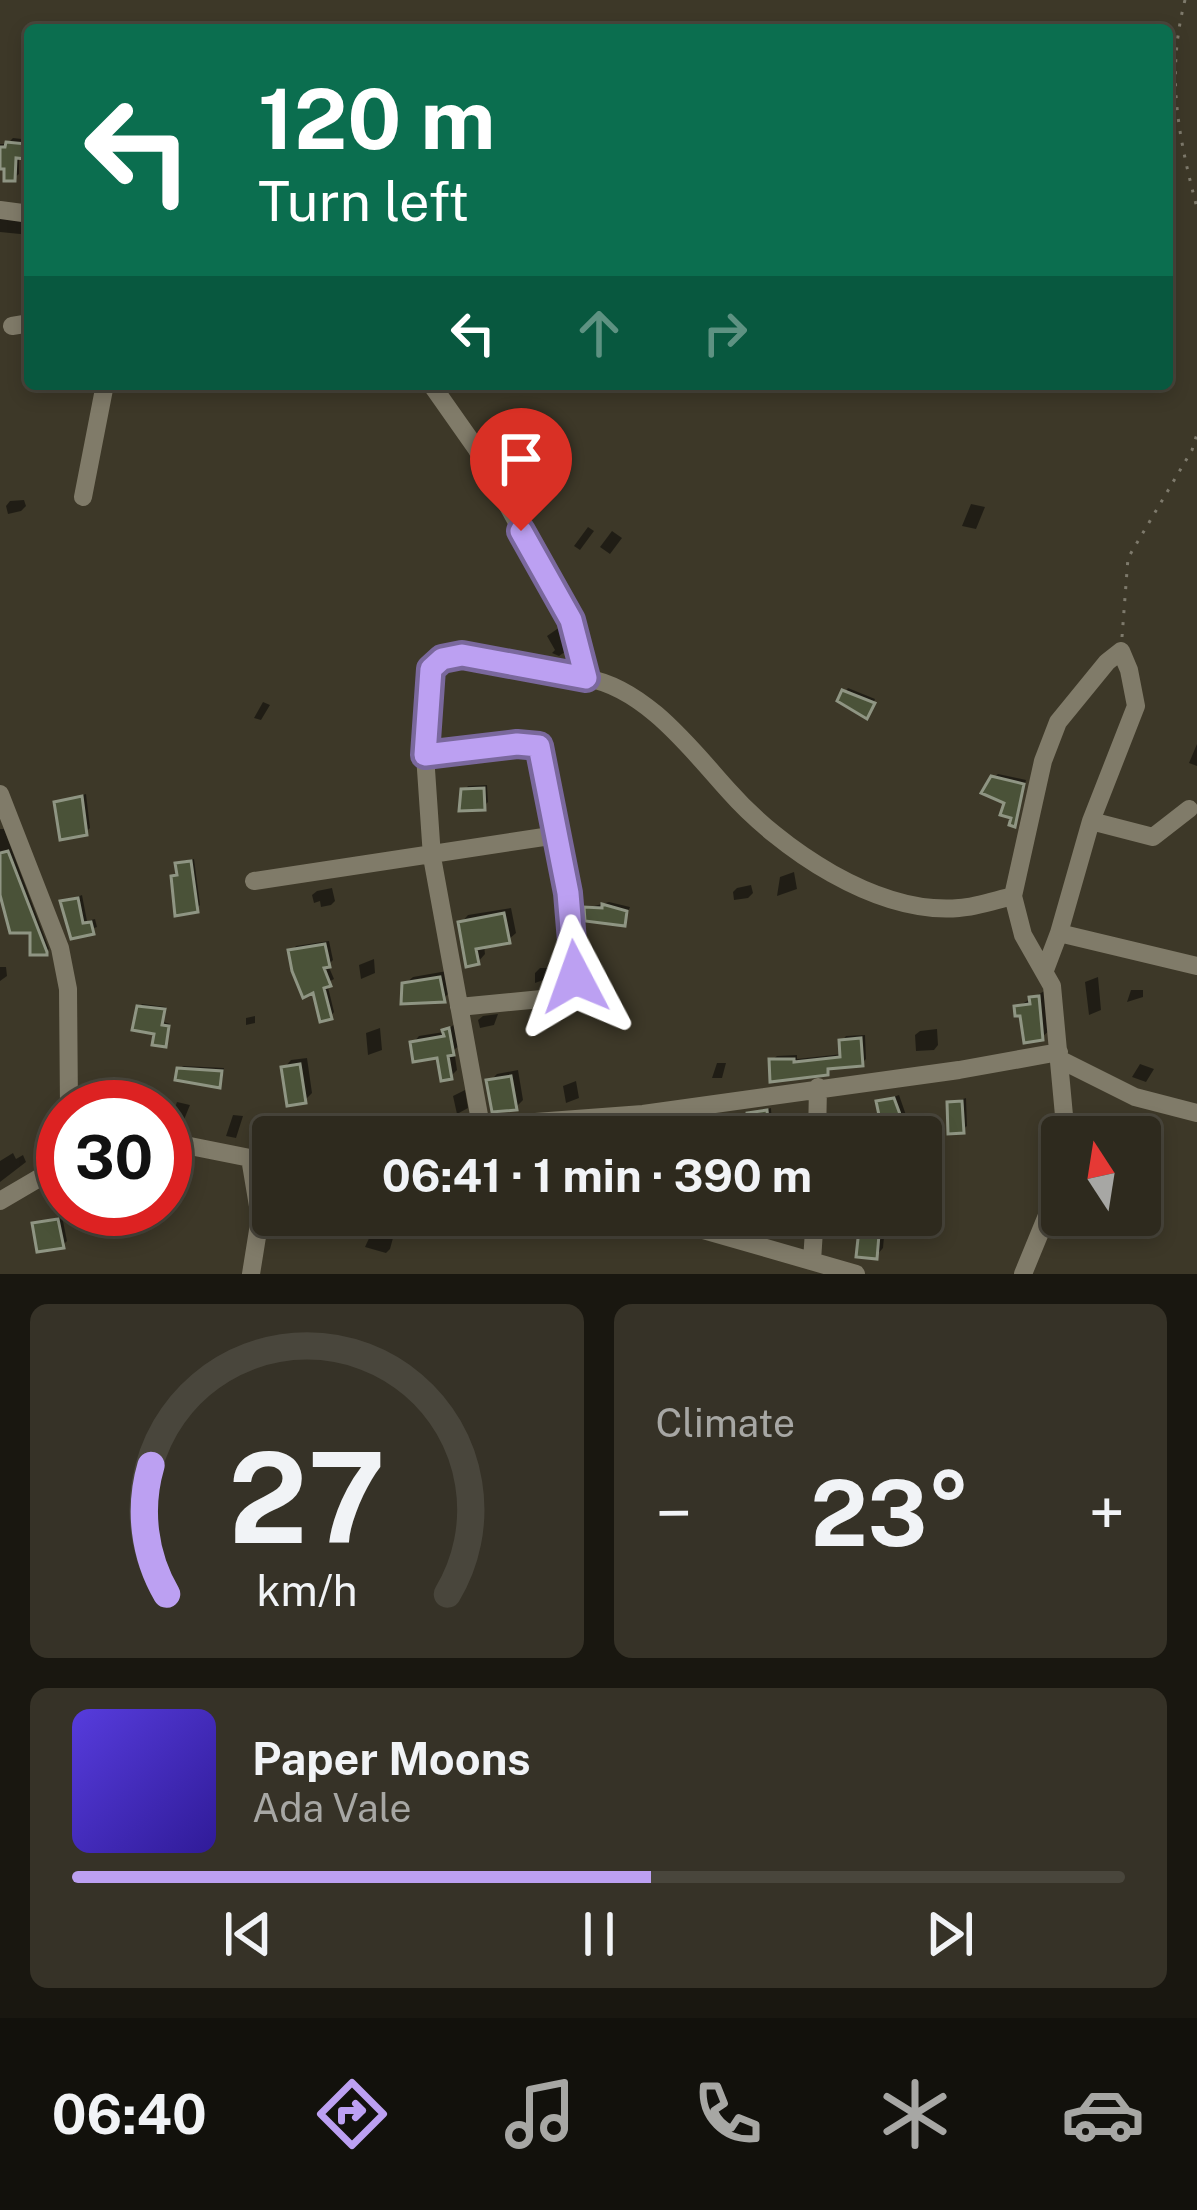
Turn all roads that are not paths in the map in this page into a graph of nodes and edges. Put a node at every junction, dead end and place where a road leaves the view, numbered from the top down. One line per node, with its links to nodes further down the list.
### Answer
1 (104, 390): 3 (street)
2 (435, 390): 4 (street)
3 (83, 497)
4 (586, 678): 5 (street); 12 (street)
5 (425, 755): 9 (street); 10 (street)
6 (0, 794): 18 (street)
7 (1190, 809): 8 (street)
8 (1091, 820): 12 (street); 13 (street)
9 (557, 835): 10 (street); 16 (street)
10 (432, 857): 11 (street); 16 (street)
11 (254, 881)
12 (1013, 896): 15 (street)
13 (1059, 934): 14 (street); 15 (street)
14 (1197, 966)
15 (1045, 970): 17 (street)
16 (459, 1007): 21 (street)
17 (1060, 1056): 19 (street); 20 (street); 24 (street)
18 (69, 1080)
19 (818, 1088): 22 (street); 23 (street)
20 (1197, 1113)
21 (479, 1116)
22 (656, 1116)
23 (818, 1116)
24 (1064, 1116)
25 (192, 1146): 26 (street)
26 (250, 1158): 33 (street)
27 (36, 1180): 28 (street)
28 (0, 1201)
29 (1041, 1230): 35 (street)
30 (733, 1236): 32 (street)
31 (813, 1236): 32 (street)
32 (812, 1261): 34 (street)
33 (250, 1274)
34 (856, 1274)
35 (1023, 1274)

